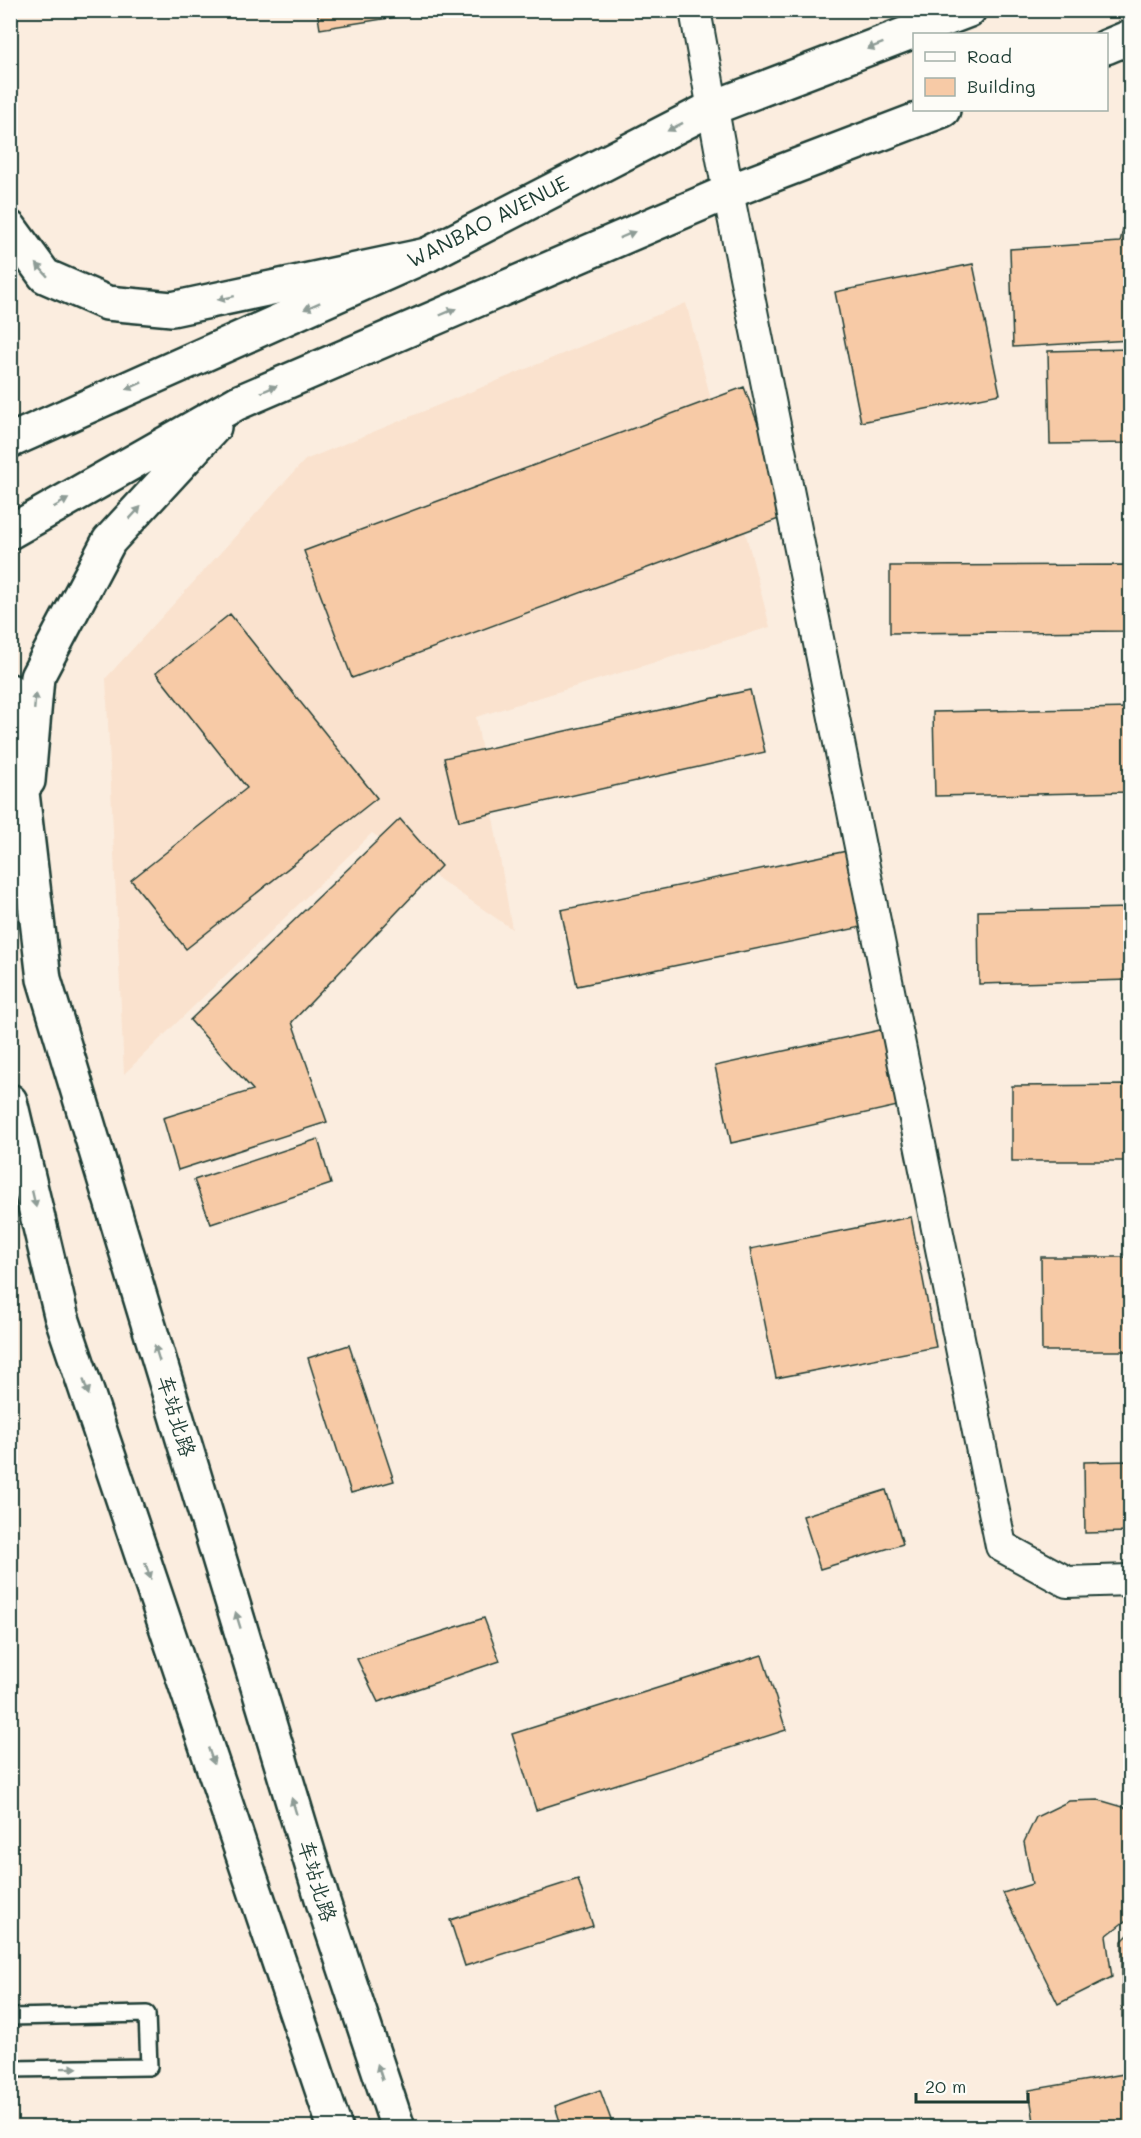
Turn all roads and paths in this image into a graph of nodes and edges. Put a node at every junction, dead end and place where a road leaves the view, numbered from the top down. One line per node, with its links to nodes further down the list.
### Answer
1 (695, 10): 5 (street)
2 (969, 10): 5 (main road, WANBAO AVENUE, one-way to 5)
3 (1131, 38): 4 (main road)
4 (1108, 47)
5 (712, 108): 7 (street); 9 (main road, WANBAO AVENUE, one-way to 9)
6 (939, 111): 7 (main road)
7 (728, 192): 10 (main road, one-way to 7); 16 (street)
8 (10, 228): 9 (main road, one-way to 8)
9 (427, 255): 11 (main road, WANBAO AVENUE, one-way to 11)
10 (237, 403): 12 (main road, one-way to 10); 14 (main road, one-way to 10)
11 (10, 441)
12 (10, 532)
13 (10, 691): 14 (main road, 车站北路)
14 (25, 822): 20 (main road, 车站北路, one-way to 14)
15 (10, 1101): 19 (main road, one-way to 19)
16 (1131, 1580)
17 (10, 2017): 18 (lane, one-way to 17)
18 (10, 2069)
19 (335, 2127)
20 (398, 2127)

